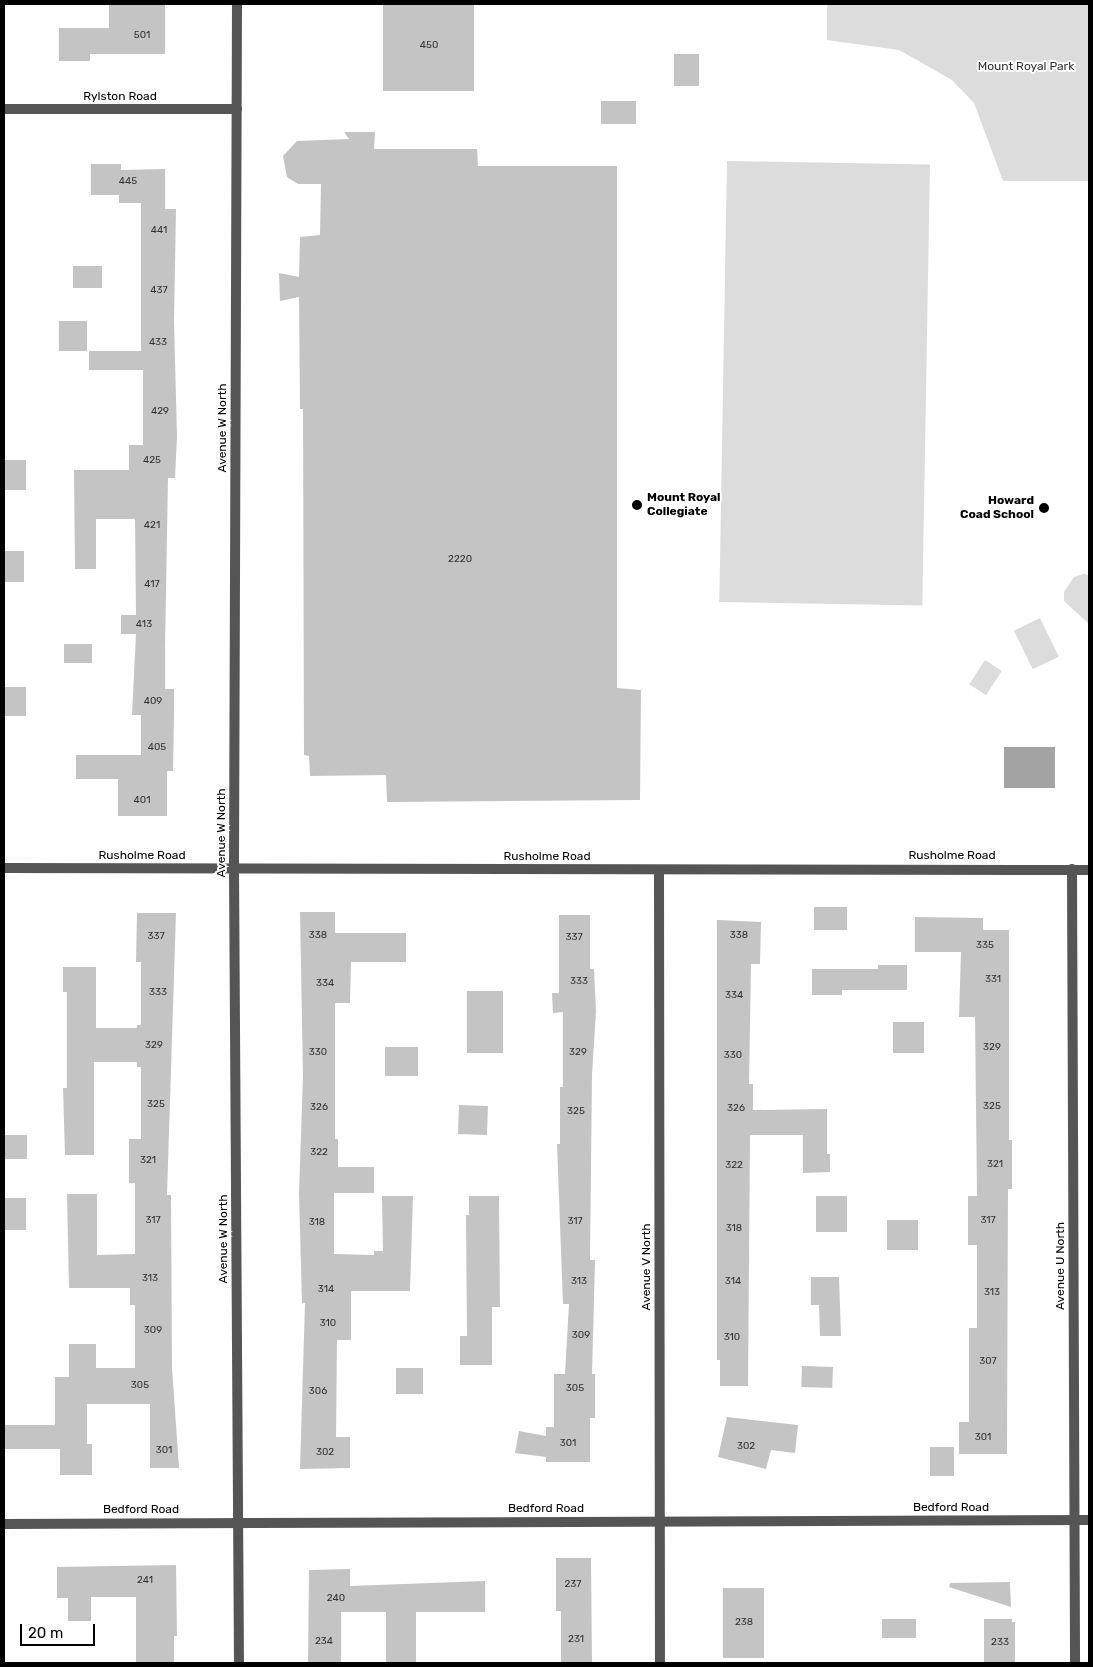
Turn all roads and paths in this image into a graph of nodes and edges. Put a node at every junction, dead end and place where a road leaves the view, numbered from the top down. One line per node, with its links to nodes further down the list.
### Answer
1 (237, 4): 3 (street, Avenue W North)
2 (4, 109): 3 (street, Rylston Road)
3 (237, 109): 5 (street, Avenue W North)
4 (4, 868): 5 (street, Rusholme Road)
5 (234, 868): 7 (street, Rusholme Road); 12 (street, Avenue W North)
6 (1072, 869): 7 (street, Rusholme Road); 8 (street, Rusholme Road); 9 (street, Avenue U North)
7 (660, 870): 11 (street, Avenue V North)
8 (1089, 870)
9 (1075, 1520): 10 (street, Bedford Road); 11 (street, Bedford Road); 16 (street, Avenue U North)
10 (1089, 1520)
11 (660, 1521): 12 (street, Bedford Road); 15 (street, Avenue V North)
12 (238, 1522): 13 (street, Bedford Road); 14 (street, Avenue W North)
13 (4, 1524)
14 (239, 1663)
15 (660, 1663)
16 (1075, 1663)

